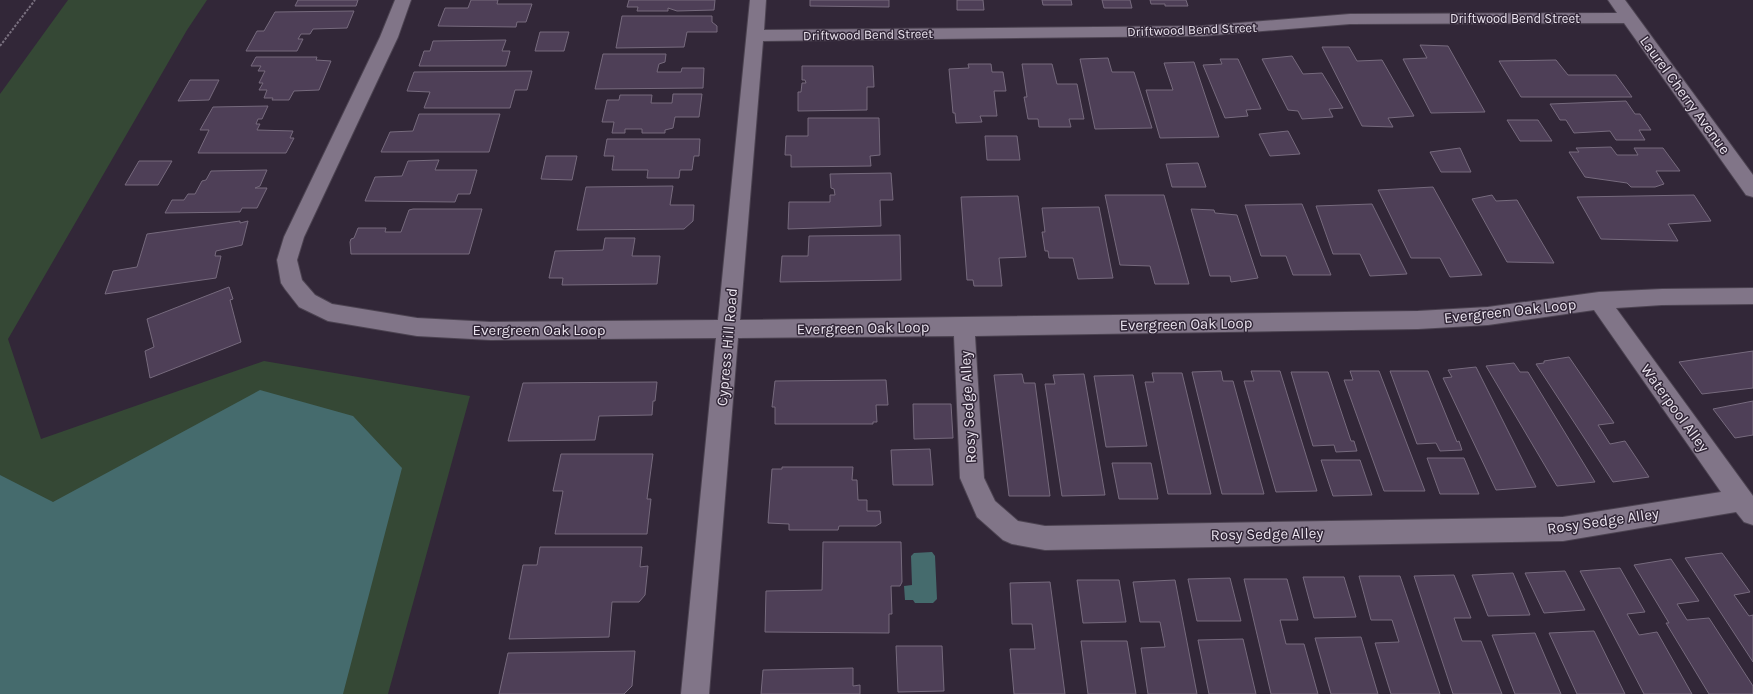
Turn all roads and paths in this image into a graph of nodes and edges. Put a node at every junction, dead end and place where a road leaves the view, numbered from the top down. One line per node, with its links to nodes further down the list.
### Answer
1 (35, 0): 7 (path)
2 (403, 0): 12 (street, Evergreen Oak Loop)
3 (758, 0): 6 (street, Cypress Hill Road)
4 (1616, 0): 5 (street, Laurel Cherry Avenue)
5 (1629, 18): 6 (street, Driftwood Bend Street); 8 (street, Laurel Cherry Avenue)
6 (754, 36): 12 (street, Cypress Hill Road)
7 (0, 46)
8 (1753, 190)
9 (1753, 296): 10 (street, Evergreen Oak Loop)
10 (1599, 301): 11 (street, Evergreen Oak Loop); 13 (street, Waterpool Alley)
11 (964, 327): 12 (street, Evergreen Oak Loop); 13 (street, Rosy Sedge Alley)
12 (728, 329): 14 (street, Cypress Hill Road)
13 (1747, 507)
14 (694, 694)

